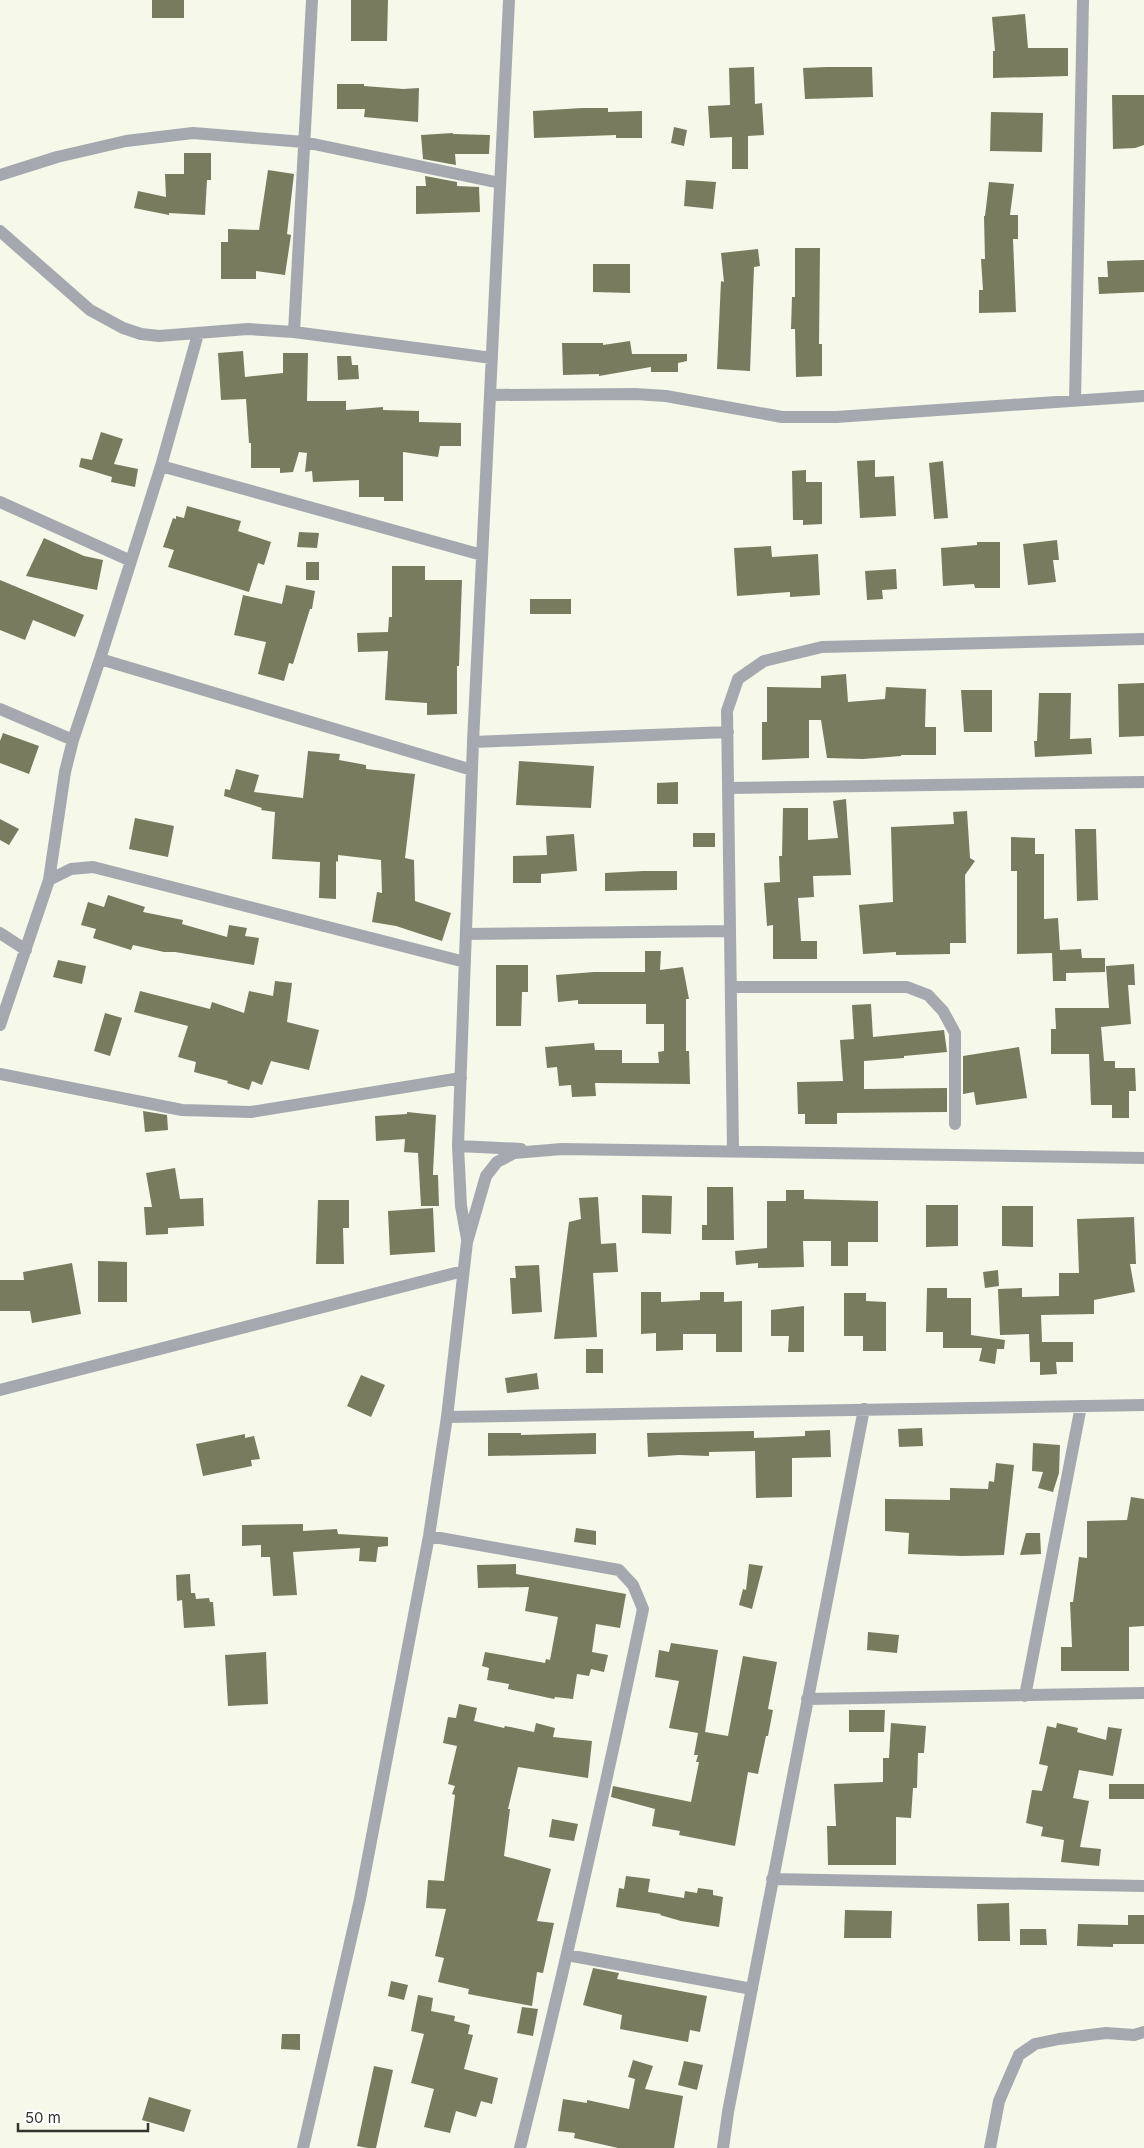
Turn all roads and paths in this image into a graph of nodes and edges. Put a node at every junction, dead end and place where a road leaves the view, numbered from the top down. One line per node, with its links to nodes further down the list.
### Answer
1 (312, 0): 4 (street)
2 (509, 0): 6 (street)
3 (1084, 0): 13 (street)
4 (304, 142): 5 (street); 6 (street); 8 (street)
5 (0, 175)
6 (500, 183): 10 (street)
7 (0, 231): 9 (street)
8 (294, 332): 9 (street); 10 (street)
9 (198, 334): 14 (street)
10 (492, 358): 11 (street)
11 (490, 395): 13 (street); 16 (street)
12 (1144, 396): 13 (street)
13 (1075, 401)
14 (161, 466): 16 (street); 17 (street)
15 (0, 502): 17 (street)
16 (482, 555): 23 (street)
17 (131, 561): 19 (street)
18 (1144, 639): 21 (street)
19 (100, 659): 22 (street); 24 (street)
20 (0, 709): 22 (street)
21 (728, 732): 23 (street); 26 (street)
22 (73, 740): 27 (street)
23 (473, 742): 24 (street)
24 (472, 770): 30 (street)
25 (1144, 782): 26 (street)
26 (728, 788): 28 (street)
27 (50, 880): 31 (street); 32 (street)
28 (730, 931): 30 (street); 33 (street)
29 (0, 933): 31 (street)
30 (466, 934): 32 (street)
31 (26, 950): 34 (street)
32 (465, 962): 36 (street)
33 (731, 987): 37 (street); 40 (street)
34 (0, 1025)
35 (0, 1074): 36 (street)
36 (460, 1078): 38 (street)
37 (955, 1124)
38 (458, 1146): 39 (street); 42 (street)
39 (538, 1150): 40 (street); 42 (street)
40 (733, 1150): 41 (street)
41 (1144, 1158)
42 (467, 1242): 43 (street)
43 (463, 1271): 44 (street); 48 (street)
44 (0, 1390)
45 (1144, 1405): 46 (street)
46 (1081, 1406): 47 (street); 51 (street)
47 (864, 1409): 48 (street); 52 (street)
48 (447, 1417): 49 (street)
49 (429, 1536): 55 (street); 58 (street)
50 (1144, 1693): 51 (street)
51 (1024, 1696): 52 (street)
52 (807, 1698): 53 (street)
53 (772, 1879): 54 (street); 56 (street)
54 (1144, 1886)
55 (567, 1955): 56 (street); 59 (street)
56 (752, 1989): 60 (street)
57 (1144, 2032): 61 (street)
58 (303, 2148)
59 (520, 2148)
60 (723, 2148)
61 (990, 2148)

